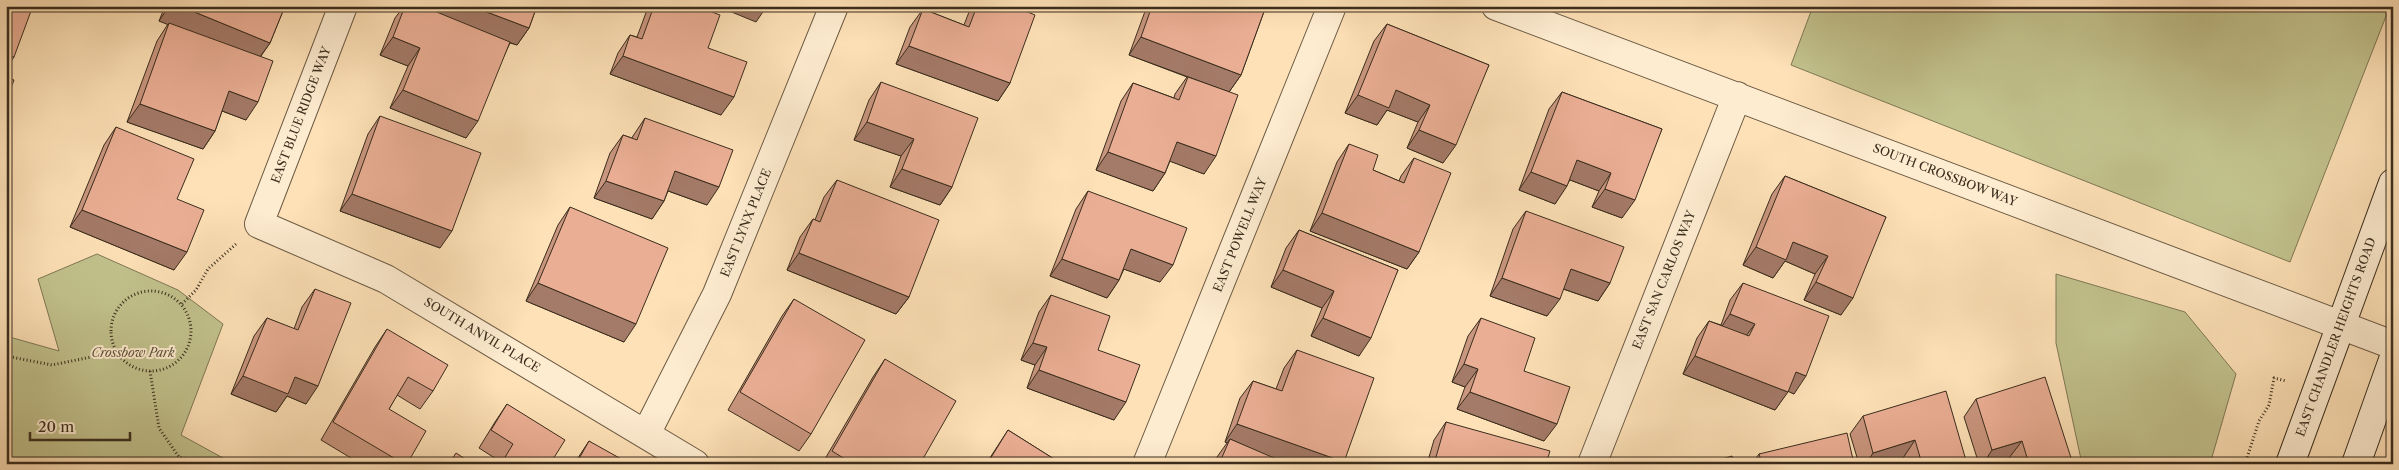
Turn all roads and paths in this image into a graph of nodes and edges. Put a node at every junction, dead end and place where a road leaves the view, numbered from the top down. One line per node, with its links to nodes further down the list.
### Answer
1 (342, 6): 7 (street, EAST BLUE RIDGE WAY)
2 (834, 6): 16 (street, EAST LYNX PLACE)
3 (1332, 6): 19 (street, EAST POWELL WAY)
4 (1496, 6): 5 (street, SOUTH CROSSBOW WAY)
5 (1737, 96): 9 (street, SOUTH CROSSBOW WAY); 20 (street, EAST SAN CARLOS WAY)
6 (2393, 183): 9 (street, EAST CHANDLER HEIGHTS ROAD)
7 (259, 224): 8 (path); 16 (street, SOUTH ANVIL PLACE)
8 (182, 304): 11 (path); 14 (path)
9 (2340, 325): 10 (street, SOUTH CROSSBOW WAY); 22 (street, EAST CHANDLER HEIGHTS ROAD)
10 (2393, 345)
11 (116, 352): 12 (path); 14 (path)
12 (6, 356)
13 (2393, 360): 23 (street)
14 (150, 371): 17 (path)
15 (2286, 381): 21 (path)
16 (646, 434): 18 (street, SOUTH ANVIL PLACE)
17 (197, 464)
18 (695, 464)
19 (1147, 464)
20 (1592, 464)
21 (2245, 464)
22 (2290, 464)
23 (2356, 464)

